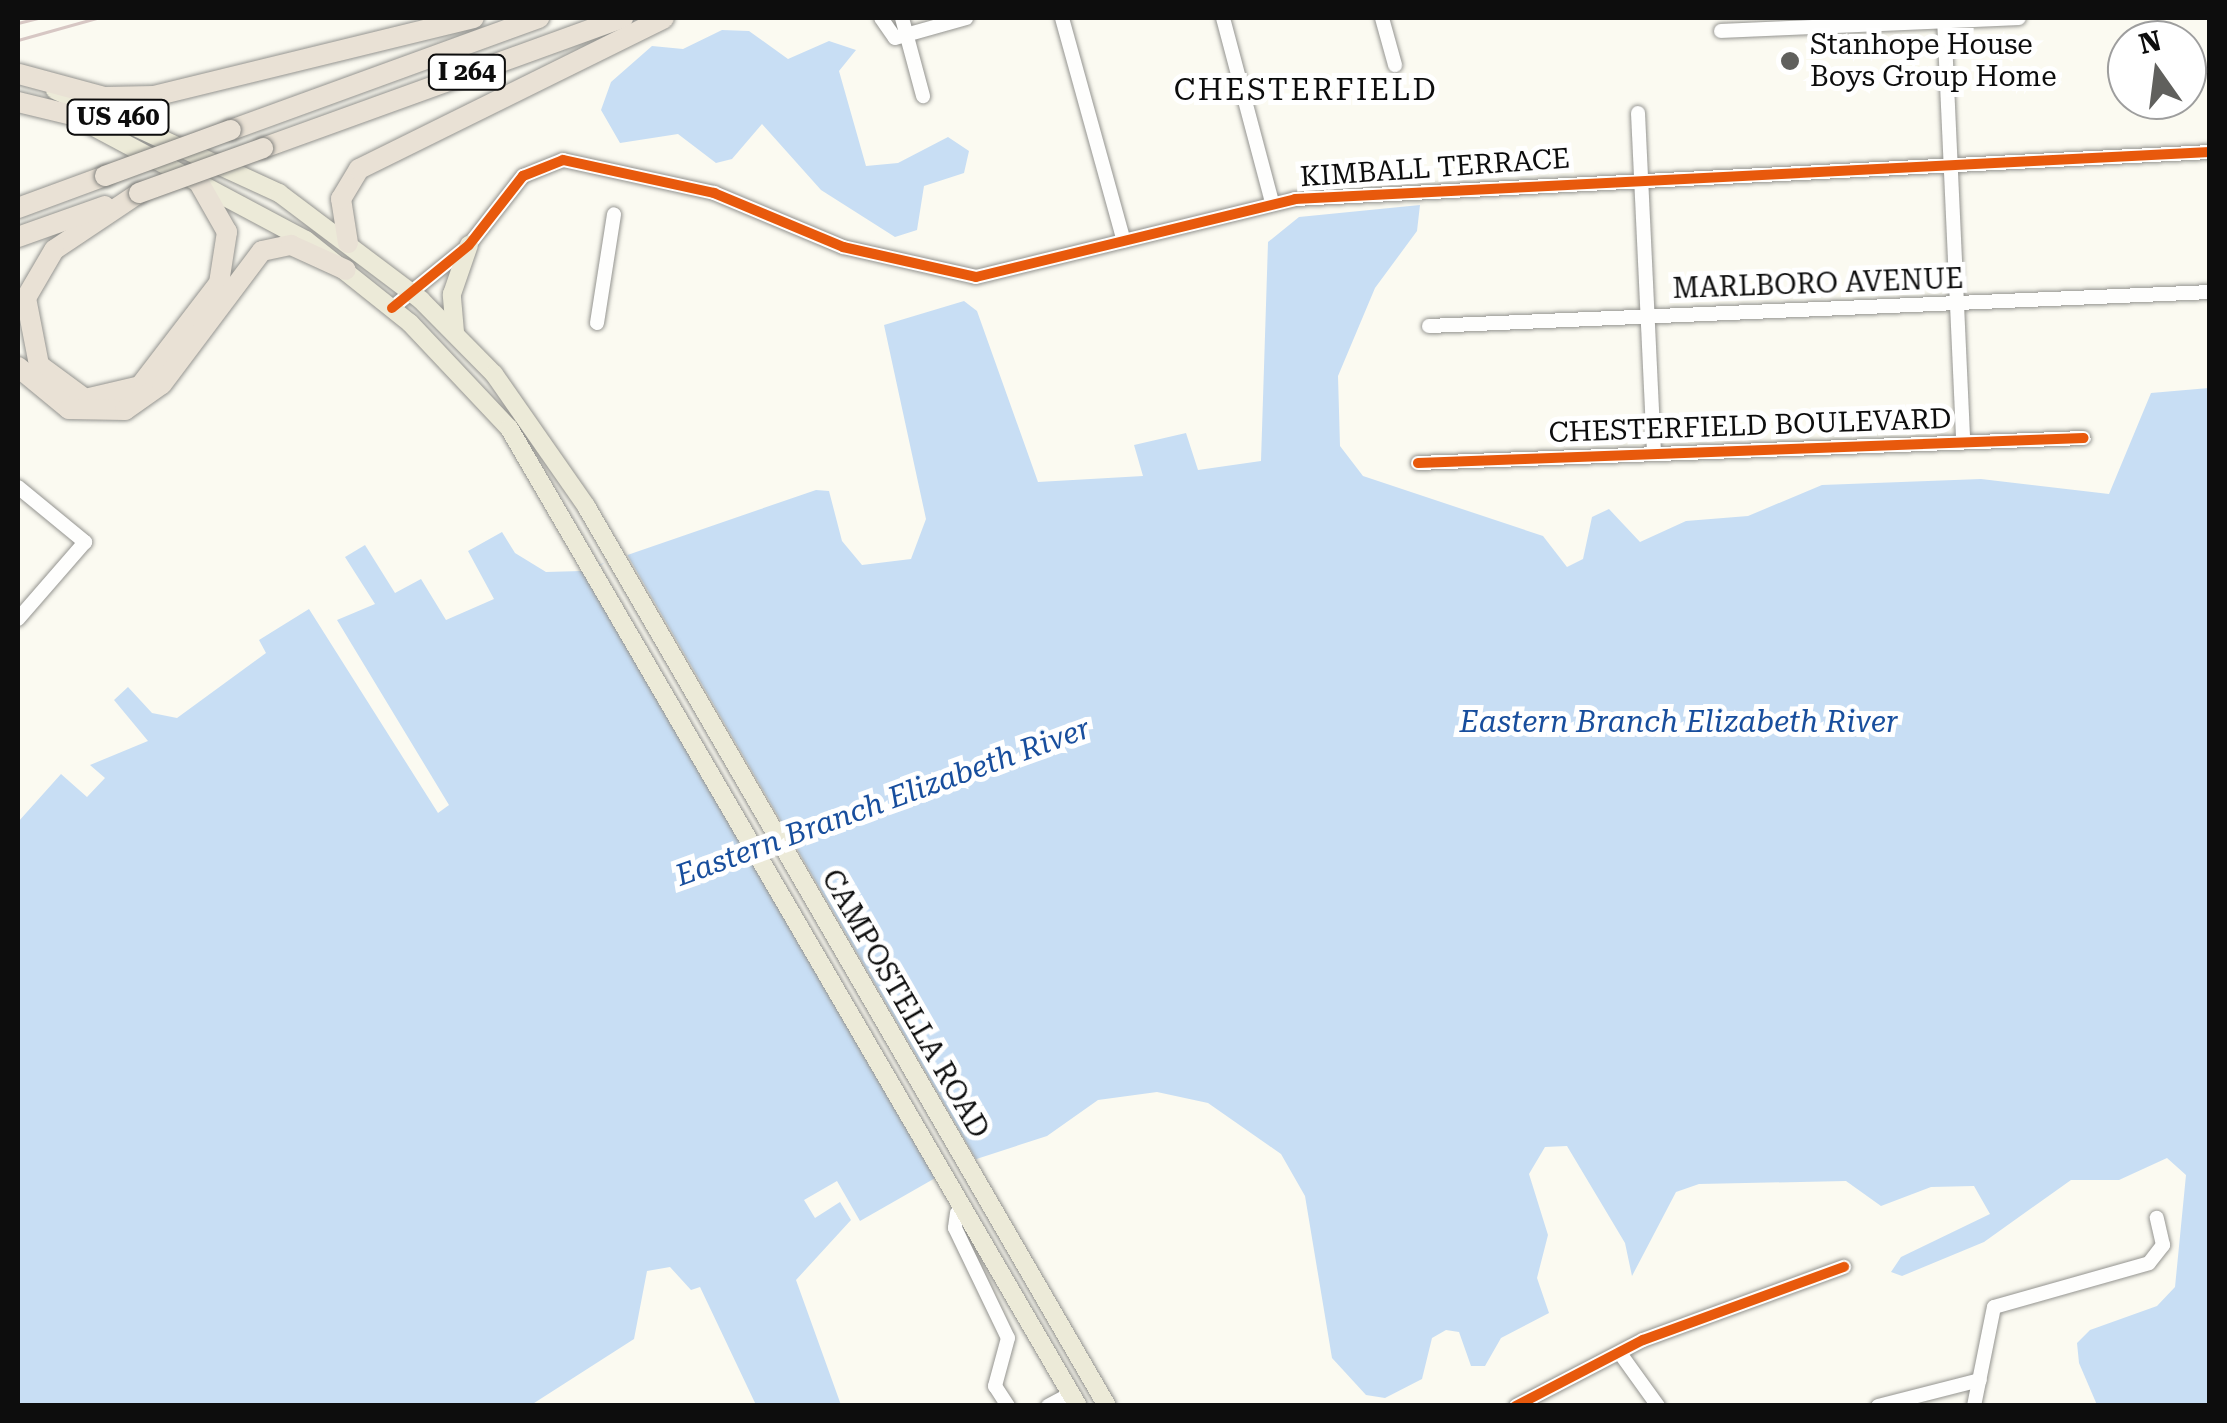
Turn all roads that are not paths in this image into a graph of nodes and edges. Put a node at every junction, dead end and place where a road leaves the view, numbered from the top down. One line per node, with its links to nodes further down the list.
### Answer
1 (474, 18): 15 (highway)
2 (539, 18): 26 (highway, I 264, bridge)
3 (623, 18): 24 (highway, I 264, bridge)
4 (664, 18): 30 (highway)
5 (881, 18): 12 (street)
6 (966, 18): 12 (street)
7 (1062, 18): 29 (street)
8 (1223, 18): 25 (street)
9 (1382, 18): 14 (street)
10 (2019, 18): 11 (street)
11 (1944, 19): 13 (street); 21 (street)
12 (904, 25): 16 (street)
13 (1720, 30)
14 (1394, 64)
15 (18, 80): 19 (main road, US 460); 30 (main road, US 460)
16 (922, 96)
17 (18, 102): 19 (highway)
18 (1638, 113): 23 (street)
19 (76, 116): 22 (main road, US 460)
20 (2210, 152): 21 (street, KIMBALL TERRACE)
21 (1950, 164): 23 (street, KIMBALL TERRACE); 35 (street)
22 (194, 174): 24 (highway); 32 (main road, US 460)
23 (1641, 177): 25 (street, KIMBALL TERRACE); 37 (street)
24 (139, 193): 28 (highway, I 264)
25 (1272, 202): 29 (street, KIMBALL TERRACE)
26 (22, 206)
27 (614, 214): 38 (street)
28 (18, 238)
29 (1124, 241): 31 (street, KIMBALL TERRACE)
30 (348, 243): 33 (main road, US 460)
31 (469, 246): 33 (street, KIMBALL TERRACE); 40 (main road)
32 (346, 270): 36 (main road, US 460); 41 (highway)
33 (408, 290): 36 (street, KIMBALL TERRACE); 40 (main road, US 460)
34 (2210, 292): 35 (street, MARLBORO AVENUE)
35 (1955, 303): 37 (street, MARLBORO AVENUE); 43 (street)
36 (392, 308): 53 (main road, CAMPOSTELLA ROAD / US 460)
37 (1648, 316): 39 (street, MARLBORO AVENUE); 44 (street)
38 (597, 323)
39 (1429, 326)
40 (455, 333): 56 (main road, CAMPOSTELLA ROAD / US 460)
41 (18, 367)
42 (2084, 438): 43 (street, CHESTERFIELD BOULEVARD)
43 (1962, 440): 44 (street, CHESTERFIELD BOULEVARD)
44 (1654, 452): 45 (street, CHESTERFIELD BOULEVARD)
45 (1418, 463)
46 (18, 487): 47 (street)
47 (18, 619)
48 (957, 1213): 54 (street)
49 (2157, 1218): 52 (street)
50 (1844, 1267): 51 (street)
51 (1622, 1356): 57 (street); 58 (street)
52 (1980, 1380): 59 (street); 60 (street)
53 (1075, 1400): 55 (street)
54 (1008, 1406)
55 (1048, 1406)
56 (1107, 1406)
57 (1516, 1406)
58 (1658, 1406)
59 (1878, 1406)
60 (1974, 1406)

